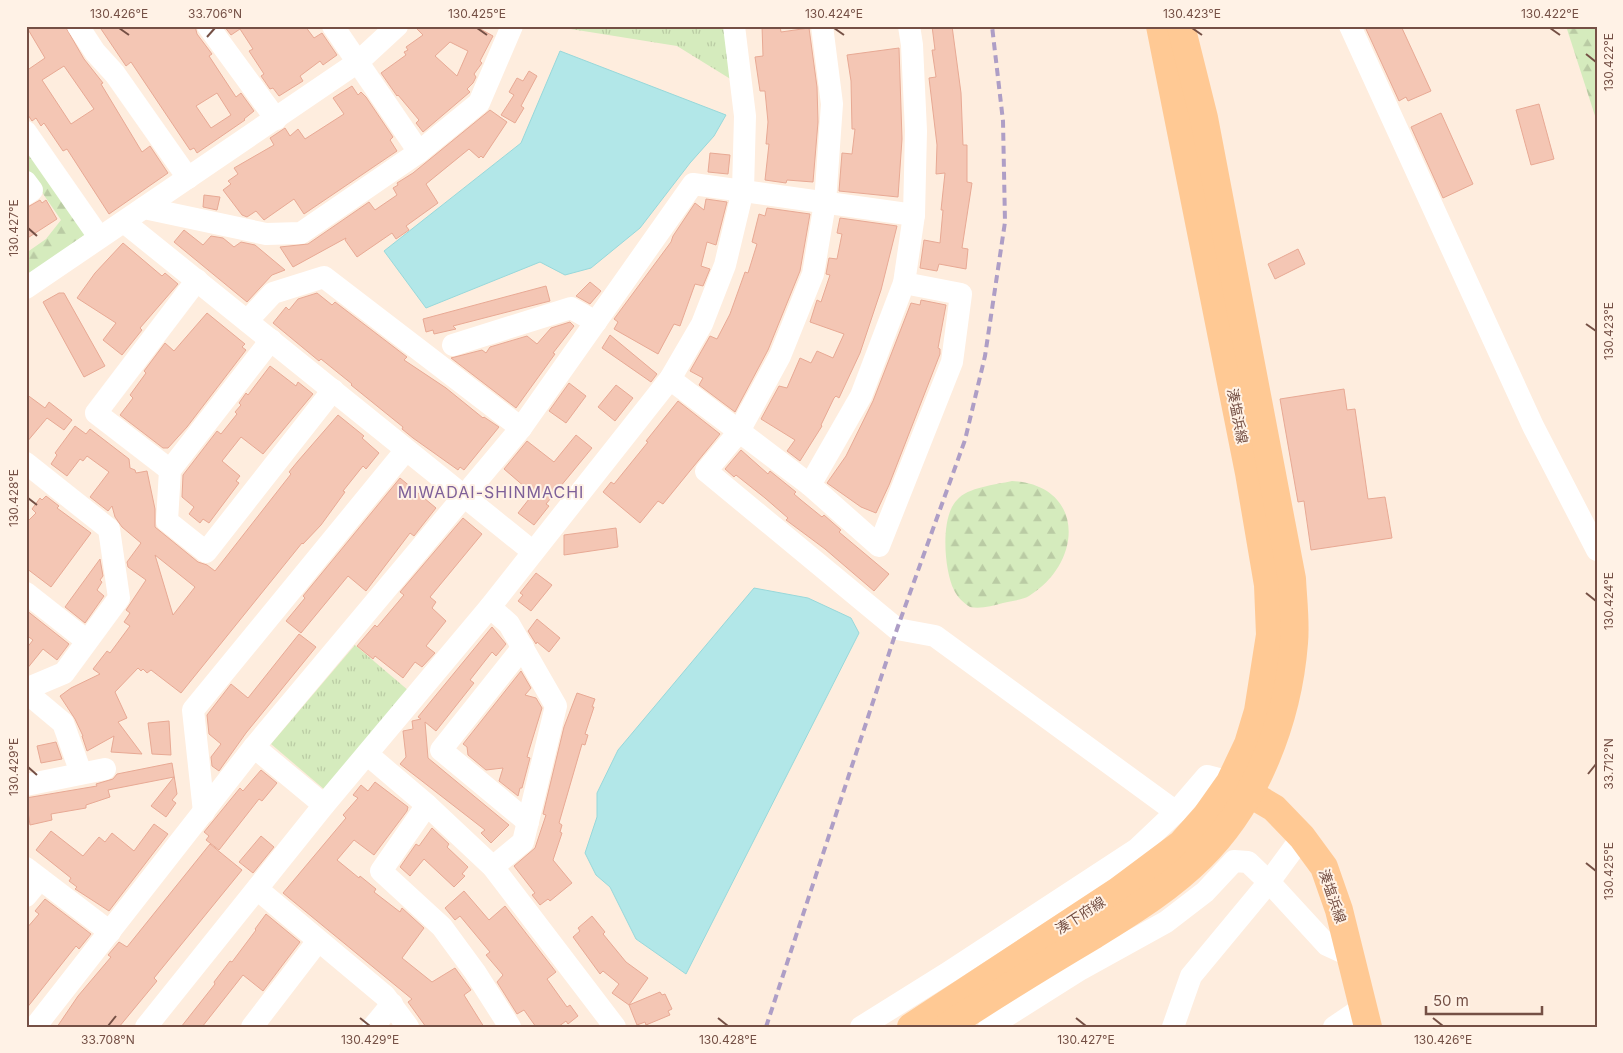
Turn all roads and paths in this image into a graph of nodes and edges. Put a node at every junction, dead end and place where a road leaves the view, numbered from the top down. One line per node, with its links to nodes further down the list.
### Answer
1 (78, 26): 16 (street)
2 (208, 26): 13 (street)
3 (333, 26): 12 (street)
4 (397, 26): 12 (street)
5 (512, 26): 15 (street)
6 (734, 26): 18 (street)
7 (822, 26): 20 (street)
8 (909, 26): 22 (street)
9 (1160, 26): 53 (main road, 湊塩浜線)
10 (1180, 26): 53 (main road, 湊塩浜線)
11 (1350, 26): 41 (street)
12 (358, 62): 13 (street); 15 (street)
13 (276, 119): 16 (street)
14 (26, 132): 24 (street)
15 (419, 152): 21 (street)
16 (188, 178): 21 (street)
17 (26, 182): 19 (street)
18 (743, 190): 20 (street); 29 (street); 32 (street)
19 (26, 194)
20 (825, 203): 22 (street); 35 (street)
21 (144, 208): 23 (street)
22 (914, 215): 26 (street)
23 (124, 222): 24 (street); 25 (street)
24 (99, 236): 27 (street)
25 (197, 280): 28 (street); 38 (street)
26 (904, 283): 39 (street); 39 (street)
27 (26, 288)
28 (247, 321): 30 (street); 34 (street)
29 (596, 322): 31 (street); 34 (street)
30 (271, 340): 33 (street); 38 (street)
31 (452, 345)
32 (670, 379): 35 (street); 42 (street)
33 (333, 390): 36 (street); 38 (street)
34 (522, 428): 40 (street)
35 (738, 433): 39 (street); 57 (street)
36 (406, 450): 40 (street); 56 (street)
37 (26, 463): 45 (street)
38 (170, 470)
39 (810, 485)
40 (464, 496): 42 (street); 48 (street)
41 (1597, 550)
42 (532, 551): 44 (street)
43 (26, 593): 45 (street)
44 (490, 607): 46 (street); 49 (street)
45 (87, 641): 47 (street)
46 (522, 647): 58 (street); 58 (street)
47 (26, 691): 51 (street)
48 (254, 747): 54 (street); 56 (street)
49 (368, 754): 54 (street); 55 (street)
50 (105, 769): 51 (street)
51 (82, 773): 52 (street)
52 (26, 785)
53 (1240, 788): 57 (street); 59 (main road, 湊塩浜線); 68 (main road, 湊下府線)
54 (324, 805): 63 (street)
55 (427, 805): 60 (street); 76 (street)
56 (204, 812): 64 (street)
57 (1176, 812): 77 (street)
58 (528, 822): 60 (street)
59 (1302, 837): 62 (street); 66 (main road, 湊塩浜線)
60 (493, 867): 70 (street)
61 (31, 881): 64 (street)
62 (1270, 882): 66 (street); 68 (street); 80 (street)
63 (257, 889): 65 (street); 72 (street)
64 (110, 932): 71 (street)
65 (318, 942): 67 (street); 73 (street)
66 (1351, 956): 69 (main road, 湊塩浜線)
67 (392, 1004): 74 (street); 75 (street)
68 (973, 1011): 78 (main road, 湊下府線); 79 (main road, 湊下府線)
69 (1365, 1017): 81 (street)
70 (613, 1026)
71 (35, 1027)
72 (146, 1027)
73 (252, 1027)
74 (373, 1027)
75 (408, 1027)
76 (510, 1027)
77 (861, 1027)
78 (911, 1027)
79 (946, 1027)
80 (1173, 1027)
81 (1334, 1027)

